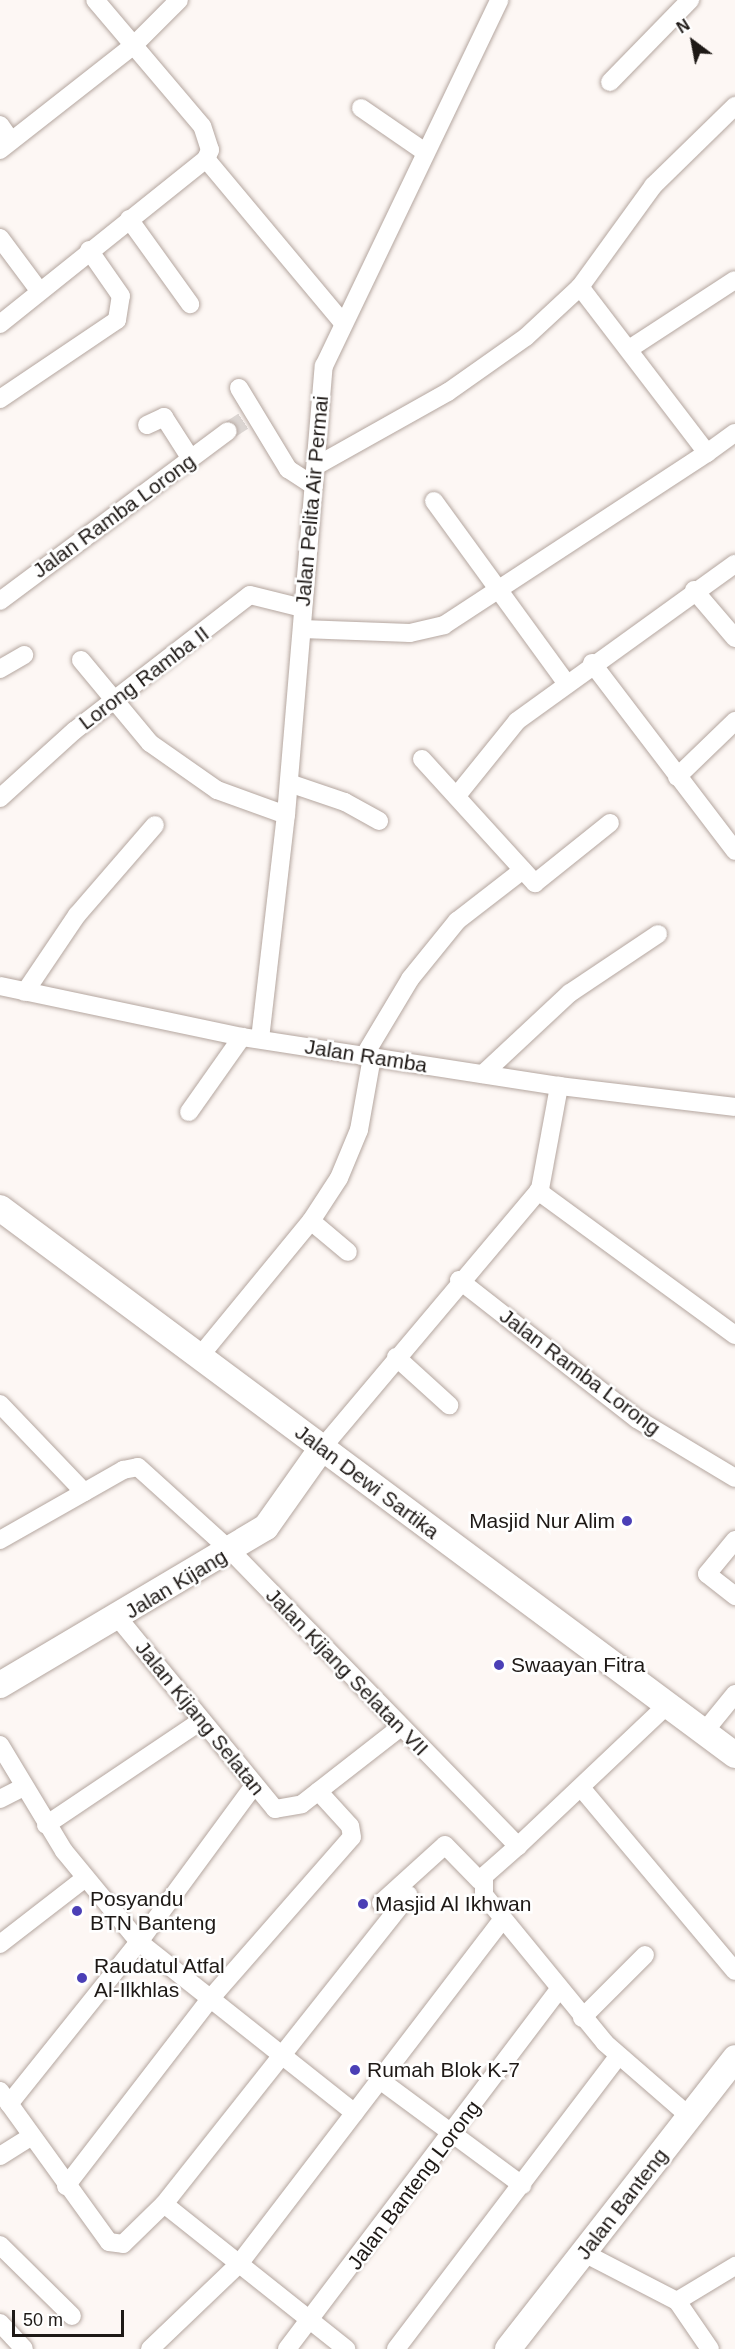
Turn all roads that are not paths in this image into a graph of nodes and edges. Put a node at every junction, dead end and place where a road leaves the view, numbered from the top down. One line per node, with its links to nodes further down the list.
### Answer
1 (95, 0): 5 (street)
2 (179, 0): 5 (street)
3 (499, 0): 11 (street, Jalan Pelita Air Permai)
4 (690, 0): 6 (street)
5 (135, 44): 10 (street); 12 (street)
6 (610, 82)
7 (735, 106): 17 (street)
8 (361, 108): 11 (street)
9 (0, 125): 10 (street)
10 (5, 146)
11 (425, 152): 20 (street, Jalan Pelita Air Permai)
12 (206, 159): 13 (street); 20 (street)
13 (129, 219): 15 (street); 19 (street)
14 (0, 238): 18 (street)
15 (89, 250): 18 (street); 24 (street)
16 (735, 280): 22 (street)
17 (580, 287): 22 (street); 30 (street)
18 (38, 289): 21 (street)
19 (190, 304)
20 (343, 323): 30 (street, Jalan Pelita Air Permai)
21 (0, 324)
22 (629, 349): 28 (street)
23 (239, 388): 31 (street)
24 (0, 399)
25 (147, 425): 29 (street)
26 (228, 431): 29 (street, Jalan Ramba Lorong)
27 (735, 433): 28 (street)
28 (706, 453): 35 (street)
29 (191, 459): 36 (street, Jalan Ramba Lorong)
30 (316, 466): 31 (street, Jalan Pelita Air Permai)
31 (314, 486): 37 (street, Jalan Pelita Air Permai)
32 (434, 501): 35 (street)
33 (735, 564): 34 (street)
34 (694, 590): 39 (street); 42 (street)
35 (497, 595): 38 (street); 44 (street)
36 (0, 601)
37 (302, 608): 38 (street, Jalan Pelita Air Permai); 45 (street, Lorong Ramba II)
38 (302, 628): 49 (street, Jalan Pelita Air Permai)
39 (735, 638)
40 (24, 655): 43 (street)
41 (81, 660): 45 (street)
42 (592, 663): 44 (street); 48 (street)
43 (0, 669)
44 (566, 684): 50 (street)
45 (114, 703): 51 (street, Lorong Ramba II); 52 (street)
46 (735, 721): 48 (street)
47 (422, 759): 50 (street)
48 (677, 777): 56 (street)
49 (289, 783): 52 (street, Jalan Pelita Air Permai); 53 (street)
50 (459, 793): 57 (street)
51 (0, 798)
52 (286, 815): 61 (street, Jalan Pelita Air Permai)
53 (379, 821)
54 (610, 823): 57 (street)
55 (155, 825): 60 (street)
56 (735, 851)
57 (523, 870): 62 (street)
58 (658, 934): 63 (street)
59 (0, 986): 60 (street, Jalan Ramba)
60 (25, 992): 61 (street, Jalan Ramba)
61 (251, 1038): 62 (street, Jalan Ramba); 66 (street)
62 (368, 1056): 63 (street, Jalan Ramba); 69 (street)
63 (483, 1074): 64 (street, Jalan Ramba)
64 (559, 1086): 65 (street, Jalan Ramba); 67 (street)
65 (734, 1106)
66 (189, 1112)
67 (538, 1191): 71 (street); 72 (street)
68 (0, 1208): 73 (main road, Jalan Dewi Sartika)
69 (311, 1221): 70 (street); 73 (street)
70 (348, 1252)
71 (459, 1280): 74 (street); 78 (street, Jalan Ramba Lorong)
72 (735, 1335)
73 (200, 1356): 77 (main road, Jalan Dewi Sartika)
74 (396, 1357): 76 (street); 77 (street)
75 (0, 1404): 79 (street)
76 (449, 1405)
77 (322, 1448): 82 (main road, Jalan Kijang); 87 (main road, Jalan Dewi Sartika)
78 (735, 1478)
79 (84, 1492): 80 (street, Jalan Kijang Selatan VII); 82 (street, Jalan Kijang Selatan VII)
80 (0, 1540)
81 (735, 1540): 83 (street)
82 (231, 1551): 84 (main road, Jalan Kijang); 89 (street, Jalan Kijang Selatan VII)
83 (735, 1596)
84 (119, 1619): 85 (main road, Jalan Kijang); 88 (street, Jalan Kijang Selatan)
85 (0, 1686)
86 (735, 1694): 90 (street)
87 (667, 1705): 90 (main road, Jalan Dewi Sartika); 95 (street)
88 (201, 1721): 94 (street, Jalan Kijang Selatan); 98 (street)
89 (401, 1727): 96 (street, Jalan Kijang Selatan); 99 (street, Jalan Kijang Selatan VII)
90 (704, 1732): 92 (main road, Jalan Dewi Sartika)
91 (0, 1745): 93 (street)
92 (735, 1755)
93 (24, 1787): 97 (street); 98 (street)
94 (253, 1787): 96 (street, Jalan Kijang Selatan); 105 (street)
95 (583, 1790): 99 (street); 108 (street)
96 (318, 1791): 110 (street)
97 (0, 1799)
98 (46, 1824): 100 (street)
99 (518, 1846): 101 (street)
100 (84, 1879): 105 (street); 106 (street)
101 (480, 1881): 103 (street); 104 (street)
102 (409, 1895): 112 (street)
103 (381, 1903)
104 (501, 1920): 109 (street); 115 (street)
105 (139, 1942): 110 (street); 116 (street)
106 (0, 1944)
107 (645, 1955): 111 (street)
108 (735, 1971)
109 (558, 1991): 111 (street); 119 (street, Jalan Banteng Lorong)
110 (210, 1999): 112 (street); 123 (street)
111 (582, 2018): 113 (street)
112 (284, 2056): 117 (street); 124 (street)
113 (618, 2056): 118 (street); 122 (street)
114 (735, 2058): 118 (main road, Jalan Banteng)
115 (380, 2080): 117 (street); 119 (street)
116 (4, 2098): 120 (street)
117 (355, 2113): 127 (street)
118 (689, 2116): 126 (main road, Jalan Banteng)
119 (454, 2134): 122 (street); 131 (street, Jalan Banteng Lorong)
120 (31, 2137): 121 (street); 123 (street)
121 (0, 2156)
122 (522, 2185): 137 (street)
123 (66, 2186): 124 (street)
124 (164, 2204): 127 (street)
125 (0, 2245): 130 (street)
126 (584, 2253): 129 (street); 138 (main road, Jalan Banteng)
127 (239, 2264): 131 (street); 134 (street)
128 (735, 2266): 129 (street)
129 (677, 2301): 139 (street)
130 (72, 2316)
131 (310, 2320): 135 (street, Jalan Banteng Lorong); 136 (street)
132 (1, 2325): 133 (street)
133 (24, 2349)
134 (150, 2349)
135 (287, 2349)
136 (346, 2349)
137 (396, 2349)
138 (508, 2349)
139 (710, 2349)

